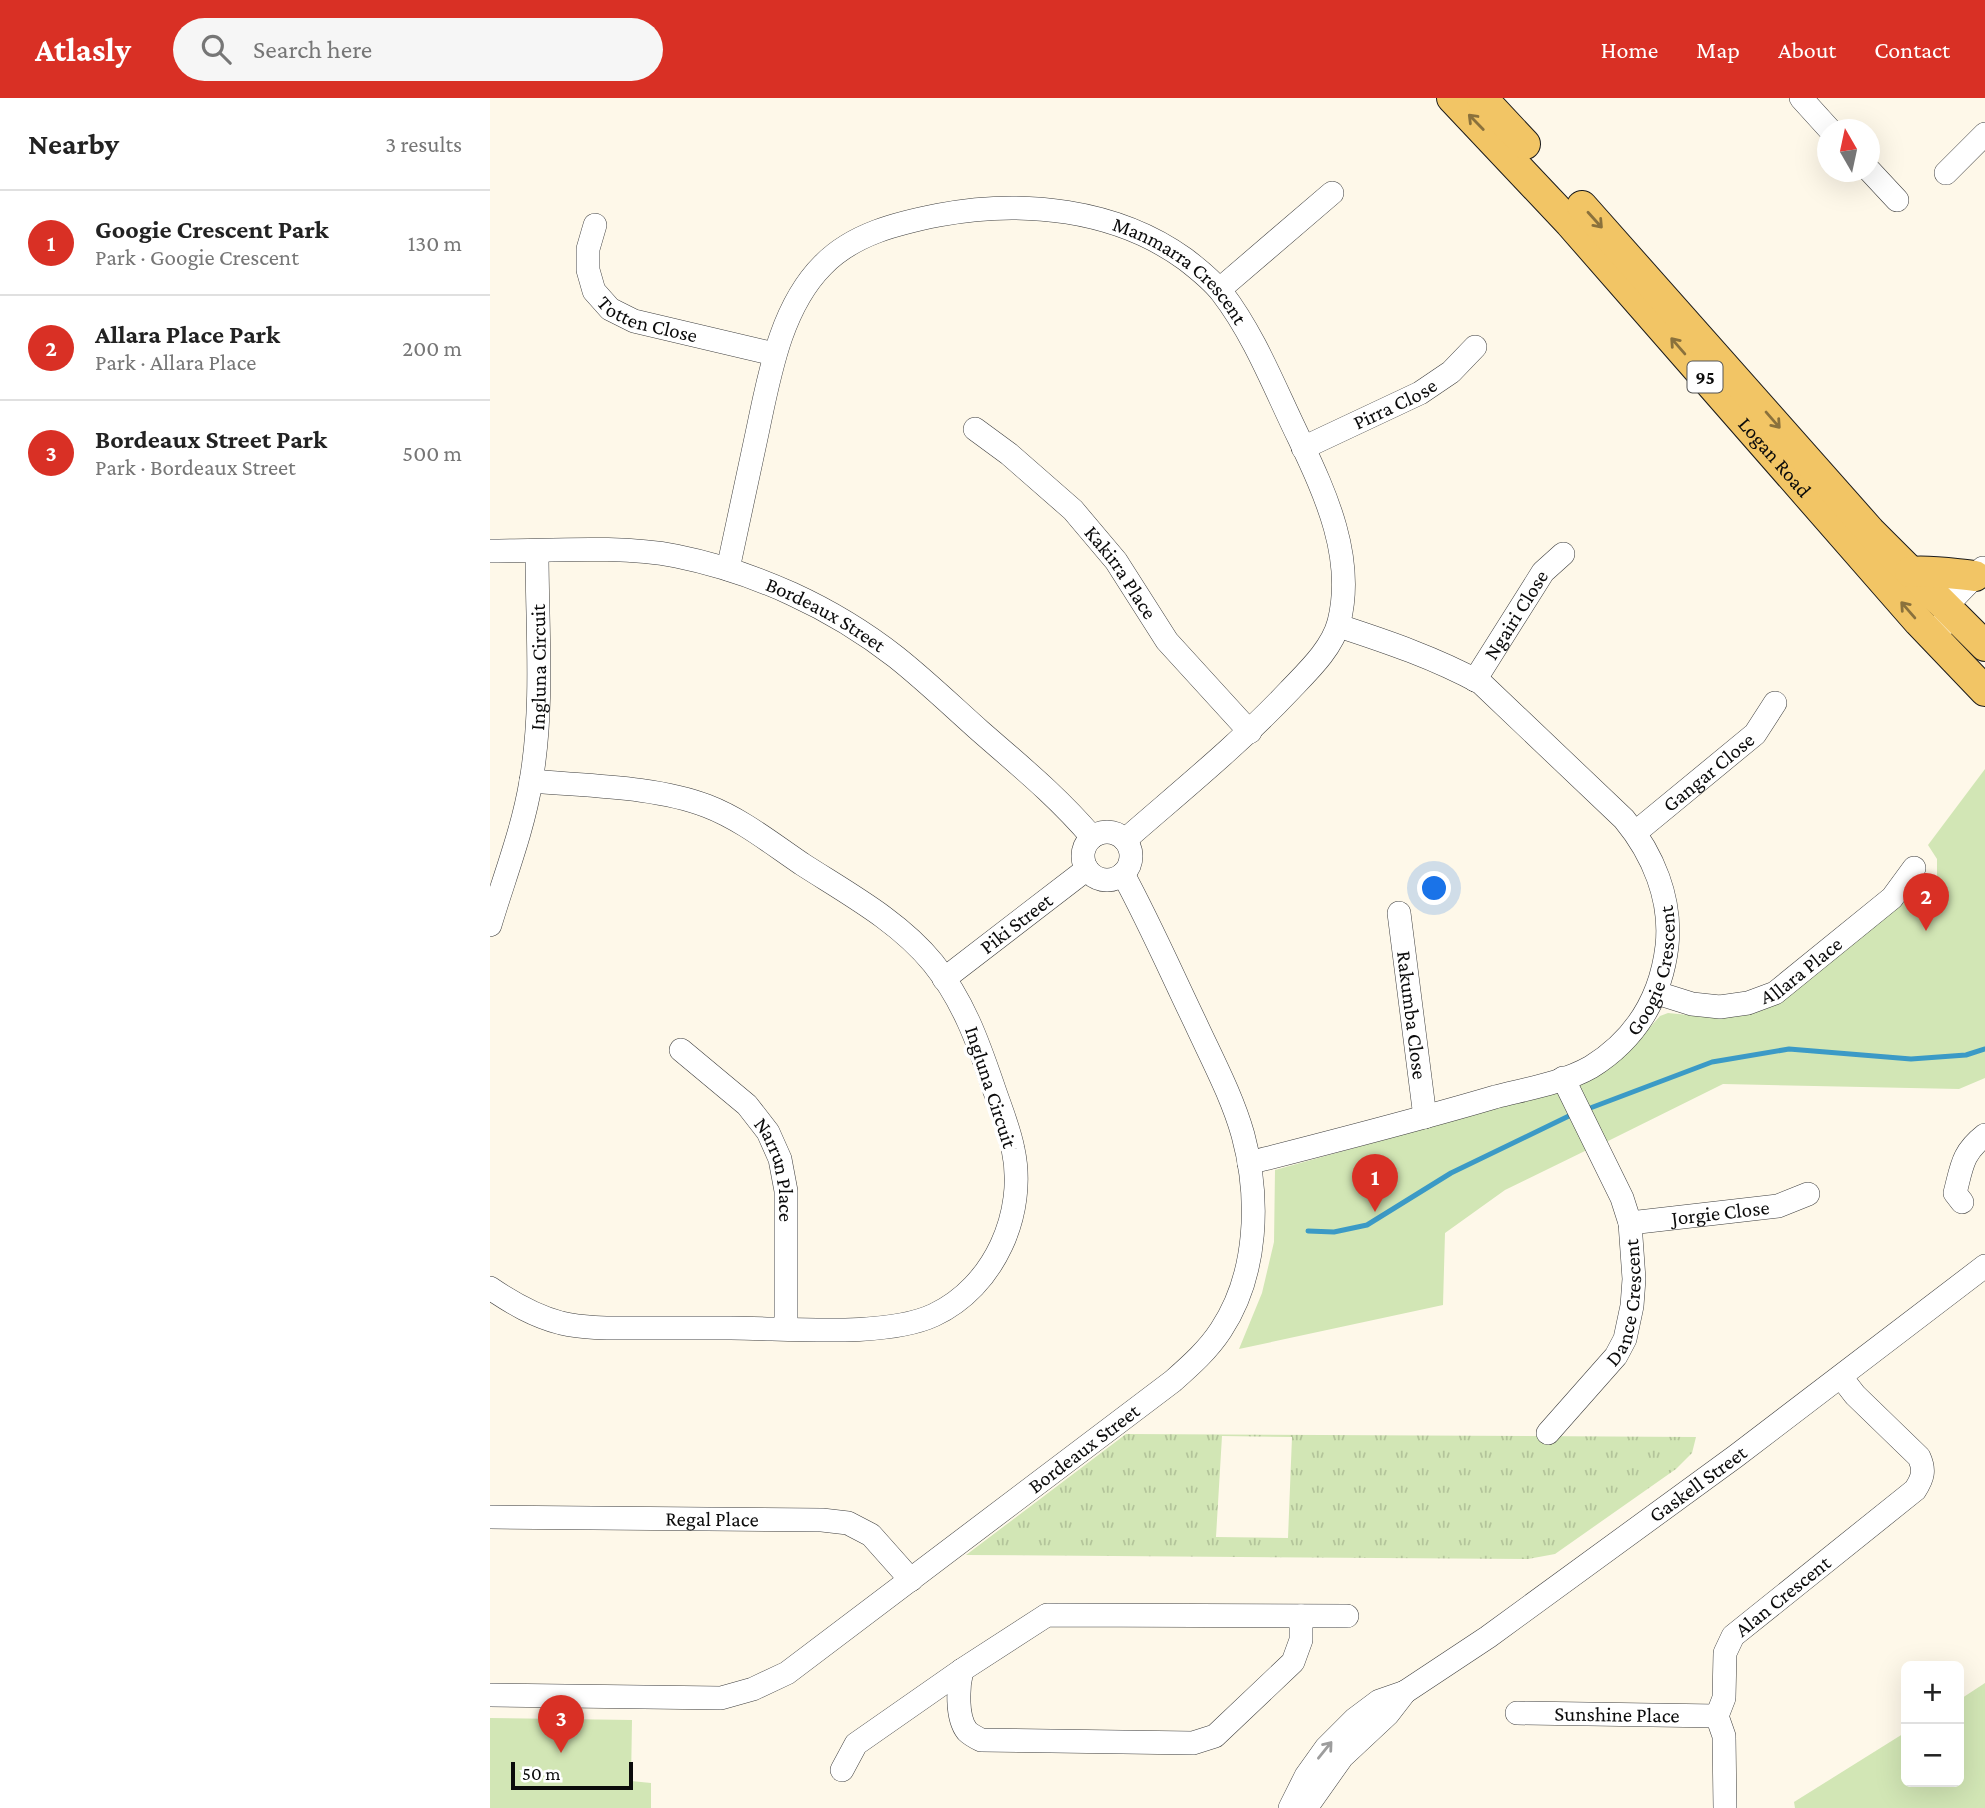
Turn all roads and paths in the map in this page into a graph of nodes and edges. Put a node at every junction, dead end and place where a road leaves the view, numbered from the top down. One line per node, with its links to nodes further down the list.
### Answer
1 (1452, 98): 25 (main road, Logan Road / 95, one-way to 1)
2 (1801, 98): 4 (street)
3 (1486, 101): 21 (main road, Logan Road / 95, one-way to 21)
4 (1820, 119)
5 (1985, 134): 6 (street)
6 (1946, 173)
7 (1880, 182): 9 (street)
8 (1332, 193): 11 (street)
9 (1897, 200)
10 (595, 225): 13 (street, Totten Close)
11 (1220, 289): 13 (street, Manmarra Crescent); 15 (street, Manmarra Crescent)
12 (1475, 347): 15 (street, Pirra Close)
13 (774, 354): 19 (street, Manmarra Crescent)
14 (975, 429): 29 (street, Kakirra Place)
15 (1303, 447): 23 (street, Manmarra Crescent)
16 (490, 551): 17 (street, Bordeaux Street)
17 (537, 551): 19 (street, Bordeaux Street); 30 (street, Ingluna Circuit)
18 (1563, 554): 26 (street, Ngairi Close)
19 (728, 569): 32 (street, Bordeaux Street)
20 (1980, 571): 21 (main road); 22 (street)
21 (1910, 572): 22 (main road, Logan Road / 95)
22 (1946, 609): 24 (main road, Logan Road / 95); 25 (street)
23 (1339, 626): 26 (street, Googie Crescent); 29 (street, Manmarra Crescent)
24 (1985, 646)
25 (1954, 660): 27 (main road, Logan Road / 95)
26 (1475, 680): 31 (street, Googie Crescent)
27 (1985, 691)
28 (1775, 703): 31 (street, Gangar Close)
29 (1250, 732): 33 (street, Manmarra Crescent)
30 (531, 781): 38 (street, Ingluna Circuit); 39 (street, Ingluna Circuit)
31 (1636, 832): 40 (street, Googie Crescent)
32 (1091, 837): 33 (street); 35 (street)
33 (1125, 840): 36 (street)
34 (1914, 868): 40 (street, Allara Place)
35 (1087, 869): 36 (street); 39 (street, Piki Street)
36 (1123, 874): 45 (street, Bordeaux Street)
37 (1399, 913): 43 (street, Rakumba Close)
38 (490, 925)
39 (944, 979): 51 (street, Ingluna Circuit)
40 (1657, 993): 42 (street, Googie Crescent)
41 (681, 1050): 51 (street, Narrun Place)
42 (1563, 1078): 43 (street, Googie Crescent); 48 (street, Dance Crescent)
43 (1425, 1117): 45 (street, Googie Crescent)
44 (1985, 1135): 47 (street)
45 (1249, 1163): 55 (street, Bordeaux Street)
46 (1808, 1194): 48 (street, Jorgie Close)
47 (1962, 1202)
48 (1630, 1223): 53 (street, Dance Crescent)
49 (1985, 1266): 52 (street, Gaskell Street)
50 (490, 1288): 51 (street, Ingluna Circuit)
51 (786, 1328)
52 (1840, 1377): 59 (street, Gaskell Street); 62 (street, Alan Crescent)
53 (1548, 1433)
54 (490, 1517): 55 (street, Regal Place)
55 (911, 1580): 60 (street, Bordeaux Street)
56 (1301, 1616): 57 (street); 58 (street); 58 (street)
57 (1347, 1616)
58 (962, 1670): 63 (street)
59 (1405, 1692): 64 (street, Gaskell Street, one-way to 59); 65 (street, Gaskell Street)
60 (490, 1695)
61 (1517, 1713): 62 (street, Sunshine Place)
62 (1717, 1716): 66 (street, Alan Crescent)
63 (842, 1769)
64 (1290, 1808)
65 (1306, 1808)
66 (1725, 1808)

